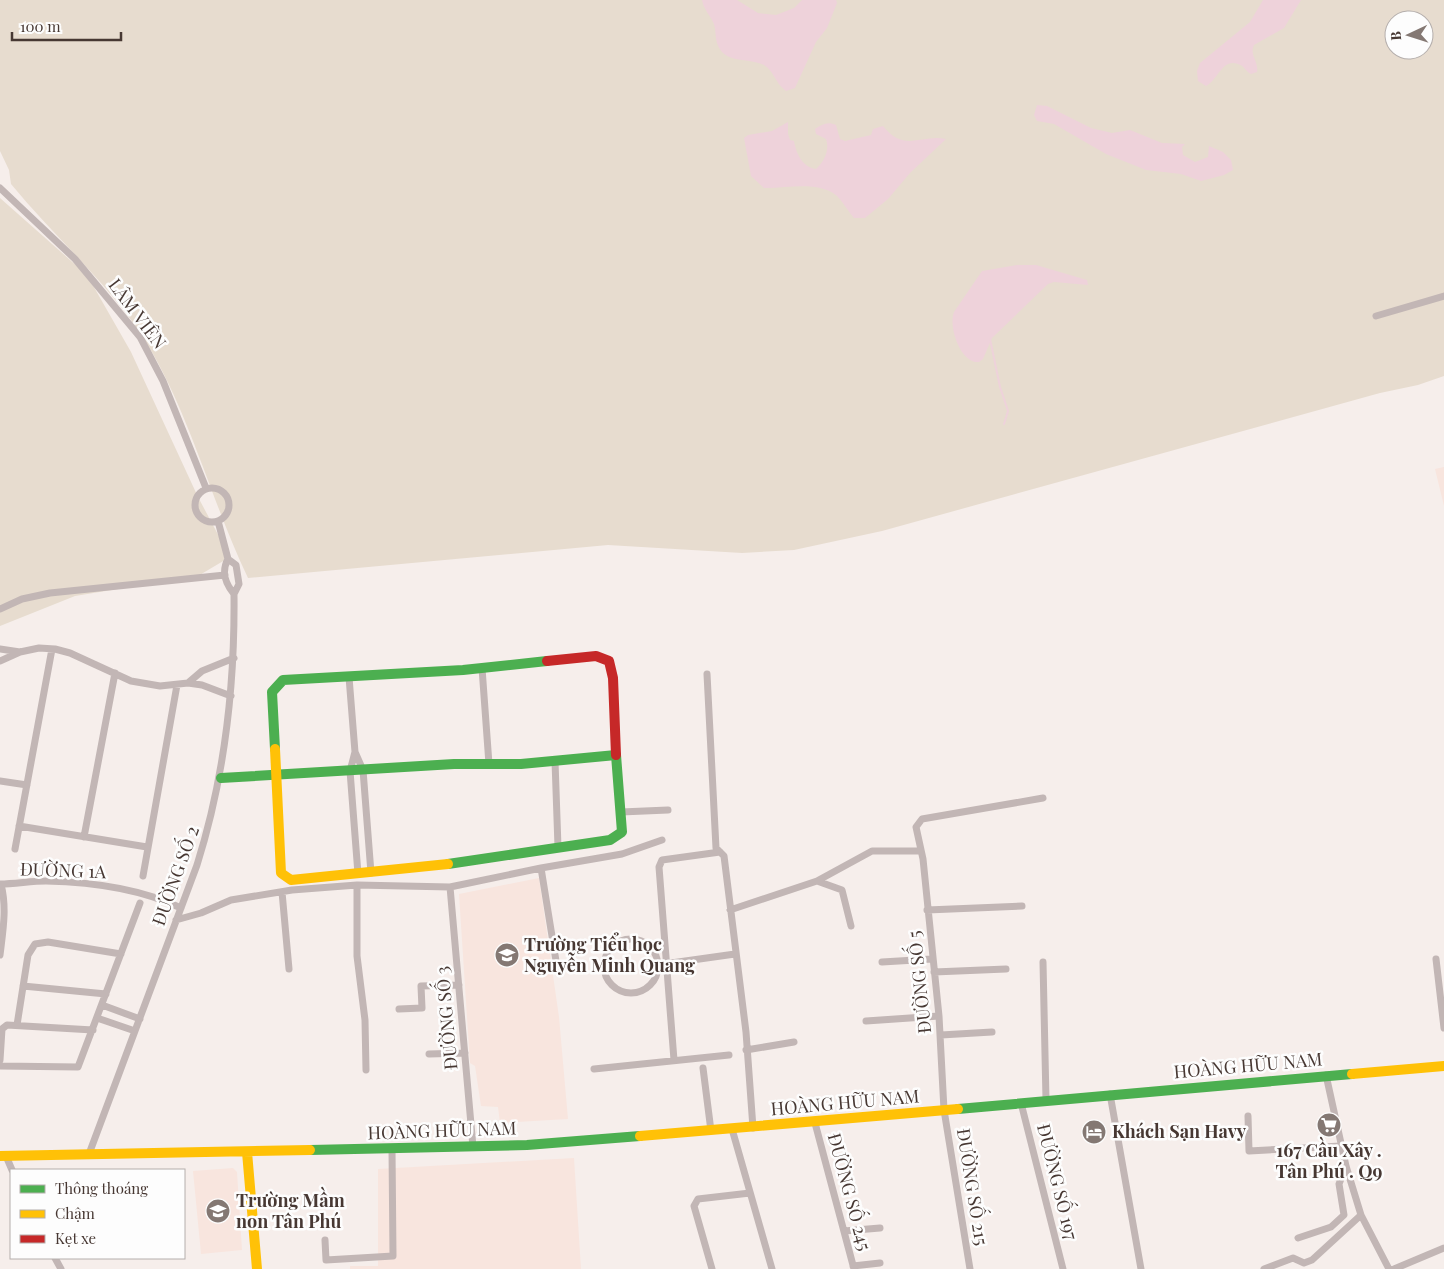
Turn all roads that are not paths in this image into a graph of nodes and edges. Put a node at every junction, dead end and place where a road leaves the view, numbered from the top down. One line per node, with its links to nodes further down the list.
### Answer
1 (0, 188): 4 (street, LÂM VIÊN)
2 (1444, 296): 3 (street)
3 (1376, 316)
4 (206, 488): 5 (street); 5 (street)
5 (218, 521): 6 (street)
6 (228, 559): 7 (street); 8 (street)
7 (225, 576): 8 (street); 9 (street)
8 (234, 594): 13 (street, ĐƯỜNG SỐ 2)
9 (0, 609)
10 (52, 648): 12 (street); 16 (street); 31 (street)
11 (0, 649): 12 (street)
12 (20, 652): 14 (street)
13 (234, 658): 19 (street); 21 (street, ĐƯỜNG SỐ 2)
14 (0, 661)
15 (482, 668): 18 (street); 23 (street); 25 (street)
16 (115, 673): 20 (street); 36 (street)
17 (707, 674): 42 (street)
18 (350, 677): 22 (street); 28 (street)
19 (188, 683): 20 (street); 21 (street)
20 (177, 685): 39 (street)
21 (231, 696): 29 (street, ĐƯỜNG SỐ 2)
22 (355, 752): 26 (street); 27 (street)
23 (616, 755): 24 (street); 34 (street)
24 (554, 761): 25 (street); 38 (street)
25 (489, 764): 26 (street)
26 (363, 770): 27 (street); 44 (street)
27 (350, 771): 28 (street); 45 (street)
28 (277, 775): 29 (street); 45 (street)
29 (221, 778): 54 (street, ĐƯỜNG SỐ 2)
30 (0, 781): 31 (street)
31 (27, 785): 35 (street)
32 (1043, 798): 41 (street, ĐƯỜNG SỐ 5)
33 (668, 810): 34 (street)
34 (621, 812): 38 (street)
35 (19, 826): 36 (street); 40 (street)
36 (84, 837): 39 (street)
37 (662, 840): 43 (street)
38 (558, 847): 44 (street)
39 (147, 848): 46 (street)
40 (15, 849)
41 (920, 851): 47 (street); 56 (street, ĐƯỜNG SỐ 5)
42 (720, 852): 55 (street); 66 (street)
43 (541, 868): 50 (street); 68 (street)
44 (371, 873): 45 (street)
45 (358, 874)
46 (143, 876)
47 (817, 881): 55 (street); 58 (street)
48 (0, 884): 54 (street, ĐƯỜNG 1A); 61 (street)
49 (358, 885): 50 (street); 51 (street); 98 (street)
50 (450, 887): 72 (street, ĐƯỜNG SỐ 3)
51 (282, 892): 57 (street); 69 (street)
52 (140, 903): 59 (street)
53 (1022, 906): 56 (street)
54 (181, 908): 57 (street, ĐƯỜNG SỐ 2)
55 (730, 910): 60 (street)
56 (927, 910): 62 (street, ĐƯỜNG SỐ 5)
57 (176, 920): 79 (street, ĐƯỜNG SỐ 2)
58 (851, 926)
59 (121, 954): 73 (street); 74 (street)
60 (735, 954): 66 (street); 88 (street)
61 (0, 955)
62 (932, 959): 64 (street); 71 (street, ĐƯỜNG SỐ 5)
63 (1436, 959): 82 (street)
64 (882, 962)
65 (1042, 962): 101 (street)
66 (668, 964): 67 (street); 93 (street)
67 (659, 965): 67 (street)
68 (557, 967)
69 (289, 969)
70 (1006, 969): 71 (street)
71 (934, 972): 77 (street, ĐƯỜNG SỐ 5)
72 (459, 985): 76 (street); 89 (street, ĐƯỜNG SỐ 3)
73 (23, 986): 74 (street); 81 (street)
74 (106, 994): 75 (street)
75 (102, 1005): 78 (street); 79 (street)
76 (399, 1009)
77 (939, 1016): 80 (street); 86 (street, ĐƯỜNG SỐ 5)
78 (97, 1018): 83 (street); 84 (street)
79 (140, 1019): 84 (street, ĐƯỜNG SỐ 2)
80 (866, 1021)
81 (17, 1025): 83 (street); 92 (street)
82 (1444, 1028)
83 (93, 1030): 94 (street)
84 (135, 1031): 113 (street, ĐƯỜNG SỐ 2)
85 (992, 1032): 86 (street)
86 (941, 1034): 103 (street, ĐƯỜNG SỐ 5)
87 (794, 1042): 88 (street)
88 (746, 1050): 106 (street)
89 (465, 1053): 90 (street); 110 (street, ĐƯỜNG SỐ 3)
90 (429, 1054)
91 (729, 1055): 93 (street)
92 (0, 1060)
93 (674, 1060): 97 (street)
94 (0, 1066)
95 (1444, 1066): 99 (street, HOÀNG HỮU NAM)
96 (703, 1068): 108 (street)
97 (594, 1069)
98 (366, 1070)
99 (1326, 1075): 100 (street, HOÀNG HỮU NAM); 109 (street)
100 (1110, 1094): 101 (street, HOÀNG HỮU NAM); 131 (street)
101 (1046, 1100): 102 (street, HOÀNG HỮU NAM)
102 (1021, 1103): 103 (street, HOÀNG HỮU NAM); 130 (street, ĐƯỜNG SỐ 197)
103 (944, 1110): 105 (street, HOÀNG HỮU NAM); 129 (street, ĐƯỜNG SỐ 215)
104 (1248, 1116): 109 (street)
105 (815, 1123): 106 (street, HOÀNG HỮU NAM); 120 (street, ĐƯỜNG SỐ 245)
106 (753, 1128): 107 (street, HOÀNG HỮU NAM)
107 (732, 1130): 108 (street, HOÀNG HỮU NAM); 117 (street)
108 (711, 1131): 110 (street, HOÀNG HỮU NAM)
109 (1341, 1146): 115 (street)
110 (473, 1147): 111 (street, HOÀNG HỮU NAM)
111 (392, 1149): 112 (street, HOÀNG HỮU NAM); 122 (street)
112 (247, 1152): 113 (street, HOÀNG HỮU NAM); 126 (street)
113 (89, 1154): 114 (street)
114 (3, 1156): 116 (street)
115 (1346, 1166): 118 (street); 121 (street)
116 (11, 1169)
117 (750, 1193): 127 (street); 128 (street)
118 (1362, 1215): 132 (street); 133 (street)
119 (880, 1228): 120 (street)
120 (844, 1231): 125 (street, ĐƯỜNG SỐ 245)
121 (1298, 1238)
122 (325, 1240)
123 (1444, 1248): 134 (street)
124 (880, 1263): 125 (street)
125 (853, 1268)
126 (257, 1269)
127 (712, 1269)
128 (772, 1269)
129 (970, 1269)
130 (1063, 1269)
131 (1141, 1269)
132 (1264, 1269)
133 (1389, 1269)
134 (1394, 1269)

